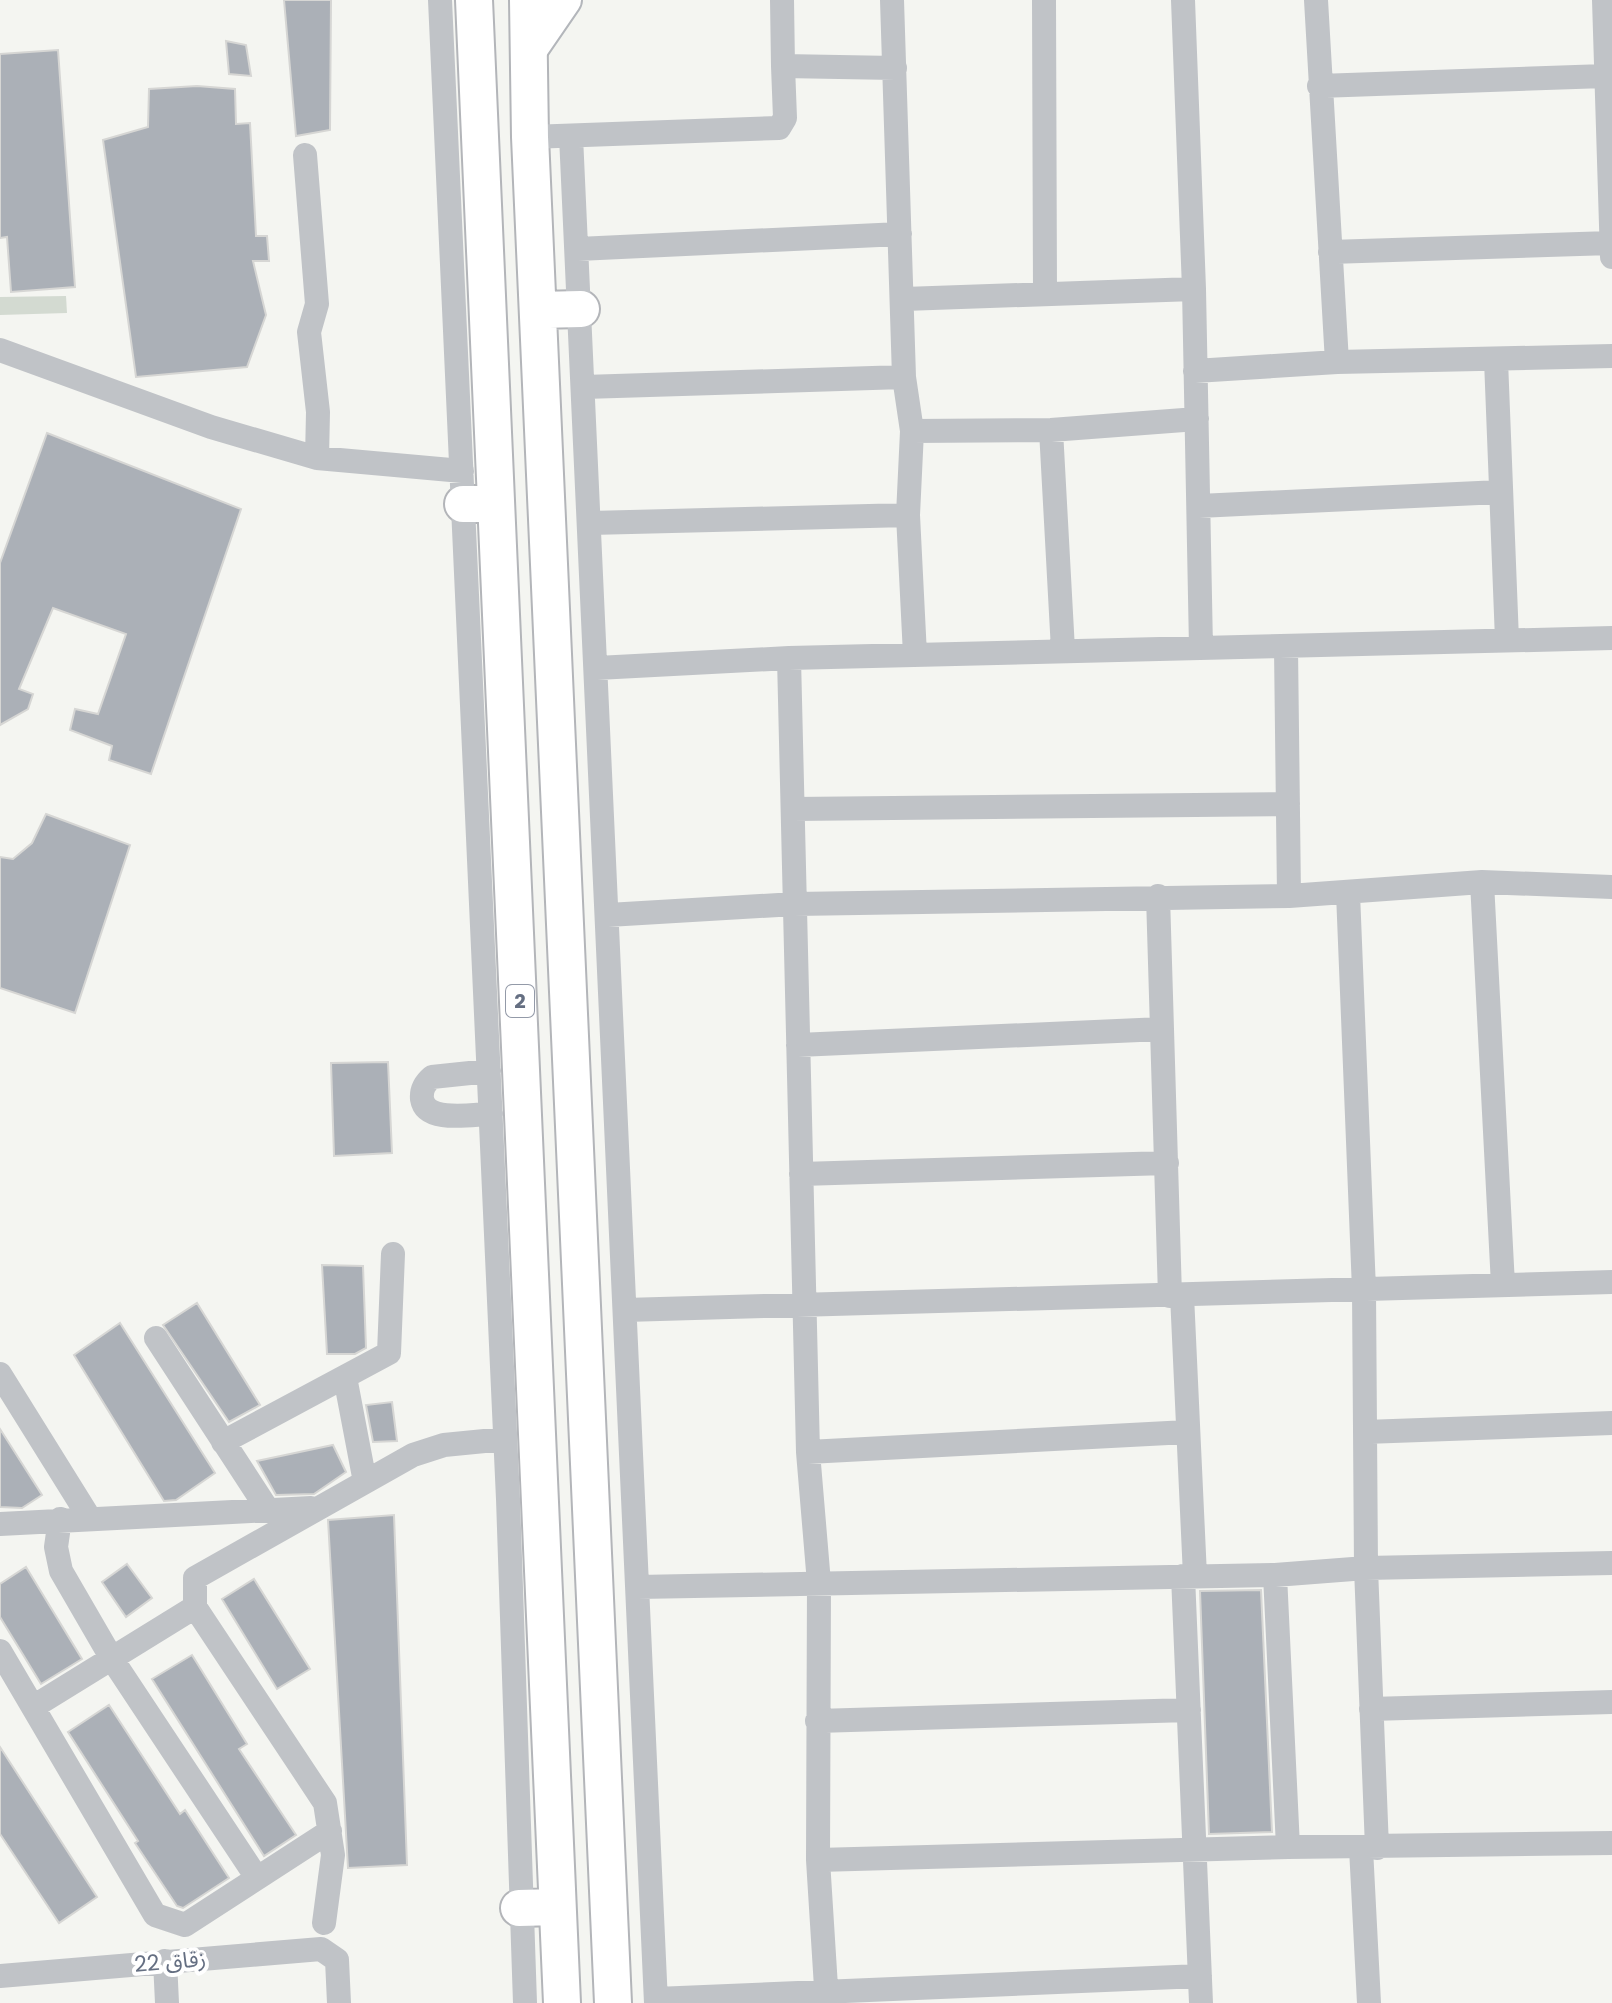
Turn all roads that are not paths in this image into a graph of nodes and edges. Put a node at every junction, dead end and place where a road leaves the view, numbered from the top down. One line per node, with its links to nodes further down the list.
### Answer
1 (440, 0): 41 (street)
2 (474, 0): 41 (highway, 2)
3 (528, 0): 11 (highway, 2)
4 (565, 0): 11 (main road)
5 (782, 0): 12 (street)
6 (892, 0): 13 (street)
7 (1044, 0): 25 (street)
8 (1183, 0): 24 (street)
9 (1316, 0): 15 (street)
10 (1604, 0): 14 (street)
11 (530, 51): 17 (highway, 2)
12 (783, 66): 13 (street); 16 (street)
13 (895, 68): 19 (street)
14 (1605, 76): 15 (street); 20 (street)
15 (1319, 86): 22 (street)
16 (571, 136): 17 (street); 21 (street)
17 (530, 137): 28 (highway, 2)
18 (305, 155): 39 (street)
19 (900, 234): 21 (street); 26 (street)
20 (1611, 243): 22 (street); 23 (street)
21 (578, 249): 27 (street)
22 (1330, 252): 32 (street)
23 (1612, 257)
24 (1194, 289): 25 (street); 33 (street)
25 (1045, 293): 26 (street)
26 (904, 299): 34 (street)
27 (581, 309): 28 (highway); 35 (street)
28 (538, 310): 63 (highway, 2)
29 (0, 350): 39 (street)
30 (1612, 356): 31 (street)
31 (1496, 360): 32 (street); 40 (street)
32 (1337, 362): 33 (street)
33 (1195, 371): 36 (street)
34 (904, 377): 35 (street); 38 (street)
35 (584, 387): 44 (street)
36 (1197, 419): 37 (street); 42 (street)
37 (1051, 430): 38 (street); 49 (street)
38 (912, 431): 43 (street)
39 (317, 458): 41 (street)
40 (1500, 492): 42 (street); 46 (street)
41 (474, 493): 62 (highway, 2); 66 (street)
42 (1199, 506): 47 (street)
43 (908, 515): 44 (street); 50 (street)
44 (590, 523): 52 (street)
45 (1612, 638): 46 (street)
46 (1507, 640): 48 (street)
47 (1201, 648): 48 (street); 49 (street)
48 (1286, 648): 53 (street)
49 (1063, 650): 50 (street)
50 (915, 655): 51 (street)
51 (789, 658): 52 (street); 54 (street)
52 (597, 668): 61 (street)
53 (1288, 804): 54 (street); 59 (street)
54 (793, 809): 60 (street)
55 (1482, 882): 56 (street); 57 (street); 72 (street)
56 (1612, 887)
57 (1348, 893): 59 (street); 73 (street)
58 (1158, 896): 59 (street); 60 (street); 64 (street)
59 (1289, 896)
60 (795, 904): 61 (street); 65 (street)
61 (608, 915): 76 (street)
62 (517, 918): 63 (highway); 113 (highway, 2)
63 (563, 918): 125 (highway, 2)
64 (1162, 1029): 65 (street); 68 (street)
65 (798, 1045): 69 (street)
66 (489, 1071): 67 (street); 67 (street)
67 (491, 1114): 83 (street)
68 (1167, 1163): 69 (street); 74 (street)
69 (801, 1174): 75 (street)
70 (393, 1254): 79 (street)
71 (1612, 1282): 72 (street)
72 (1503, 1285): 73 (street)
73 (1364, 1290): 74 (street); 82 (street)
74 (1176, 1296): 75 (street); 81 (street)
75 (805, 1307): 76 (street); 85 (street)
76 (625, 1310): 97 (street)
77 (156, 1338): 84 (street)
78 (0, 1374): 89 (street)
79 (345, 1377): 84 (street); 86 (street)
80 (1612, 1423): 82 (street)
81 (1187, 1432): 85 (street); 95 (street)
82 (1365, 1432): 93 (street)
83 (505, 1439): 86 (street); 114 (street)
84 (223, 1442): 88 (street)
85 (808, 1452): 96 (street)
86 (365, 1482): 87 (street)
87 (317, 1508): 88 (street); 98 (street)
88 (268, 1510): 89 (street)
89 (89, 1517): 90 (street)
90 (60, 1519): 91 (street); 100 (street)
91 (2, 1521)
92 (1612, 1563): 93 (street)
93 (1366, 1568): 94 (street); 103 (street)
94 (1275, 1575): 95 (street); 108 (street)
95 (1189, 1576): 96 (street); 104 (street)
96 (819, 1583): 97 (street); 105 (street)
97 (638, 1587): 120 (street)
98 (195, 1607): 100 (street); 106 (street)
99 (0, 1651): 102 (street)
100 (112, 1659): 102 (street); 112 (street)
101 (1612, 1702): 103 (street)
102 (33, 1707): 112 (street)
103 (1371, 1709): 109 (street)
104 (1189, 1710): 105 (street); 110 (street)
105 (817, 1721): 111 (street)
106 (330, 1831): 112 (street); 115 (street)
107 (1612, 1843): 109 (street)
108 (1288, 1847): 109 (street); 110 (street)
109 (1369, 1848): 127 (street)
110 (1196, 1852): 111 (street); 118 (street)
111 (818, 1860): 119 (street)
112 (257, 1878)
113 (557, 1907): 114 (highway); 124 (highway, 2)
114 (519, 1908): 123 (street)
115 (324, 1923)
116 (165, 1961): 117 (street, زقاق 22); 121 (street); 122 (street, زقاق 22)
117 (0, 1976)
118 (1200, 1976): 119 (street); 126 (street)
119 (827, 1998): 120 (street)
120 (656, 2001)
121 (167, 2003)
122 (339, 2003)
123 (525, 2003)
124 (562, 2003)
125 (613, 2003)
126 (1201, 2003)
127 (1369, 2003)

